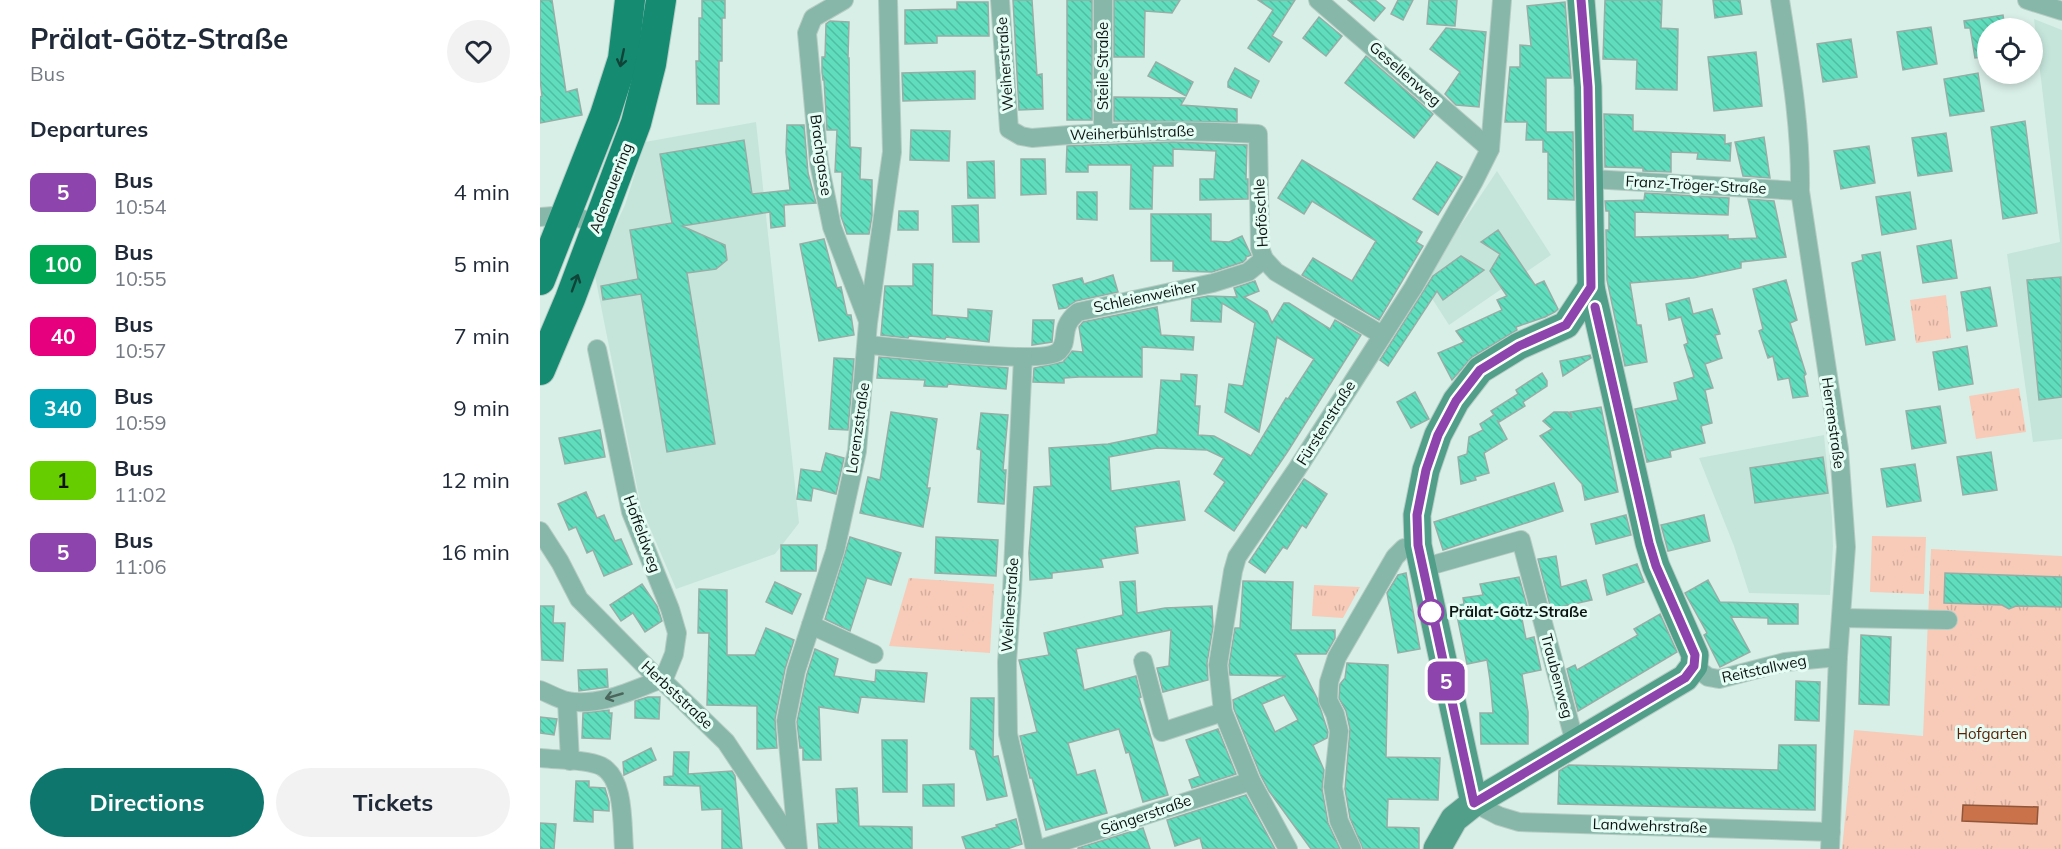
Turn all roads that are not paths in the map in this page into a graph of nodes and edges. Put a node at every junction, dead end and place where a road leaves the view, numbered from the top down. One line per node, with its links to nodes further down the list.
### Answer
1 (630, 0): 19 (main road, Adenauerring, one-way to 19)
2 (661, 0): 20 (main road, Adenauerring)
3 (844, 0): 24 (street, Brachgasse)
4 (888, 0): 24 (street, Lorenzstraße)
5 (1000, 0): 13 (street, Weiherstraße)
6 (1103, 0): 14 (street, Steile Straße)
7 (1318, 0): 16 (street, Gesellenweg)
8 (1502, 0): 16 (street, Fürstenstraße)
9 (1581, 0): 17 (street)
10 (1780, 0): 18 (street, Herrenstraße)
11 (2027, 0): 12 (street)
12 (2062, 11)
13 (1009, 129): 14 (street, Weiherbühlstraße)
14 (1103, 132): 15 (street, Weiherbühlstraße)
15 (1258, 134): 21 (street, Hoföschle)
16 (1490, 149): 26 (street, Fürstenstraße)
17 (1591, 179): 18 (street, Franz-Tröger-Straße); 23 (street)
18 (1800, 191): 35 (street, Herrenstraße)
19 (553, 216): 20 (street); 22 (main road, Adenauerring)
20 (598, 223): 31 (main road, Adenauerring, one-way to 20)
21 (1264, 259): 26 (street, Hoföschle); 30 (street, Schleienweiher)
22 (540, 280)
23 (1591, 287): 25 (street); 28 (street)
24 (868, 323): 27 (street, Lorenzstraße)
25 (1566, 325): 28 (street); 34 (street)
26 (1382, 335): 45 (street, Fürstenstraße)
27 (868, 345): 30 (street, Schleienweiher); 37 (street, Lorenzstraße)
28 (1604, 346): 41 (street)
29 (597, 349): 42 (street, Hoffeldweg)
30 (1023, 357): 55 (street, Weiherstraße)
31 (540, 370)
32 (540, 531): 33 (street, Herbststraße)
33 (545, 545): 42 (street, Herbststraße)
34 (1420, 556): 46 (street, Traubenweg); 50 (street); 58 (street)
35 (1842, 618): 36 (street); 39 (street, Herrenstraße)
36 (1948, 620)
37 (811, 625): 38 (street); 54 (street, Lorenzstraße)
38 (874, 654)
39 (1838, 657): 41 (street, Reitstallweg); 51 (street, Herrenstraße)
40 (1143, 661): 45 (street)
41 (1694, 666): 46 (street)
42 (661, 681): 44 (street, one-way to 44); 54 (street, Herbststraße)
43 (540, 690): 44 (street)
44 (567, 701): 48 (street)
45 (1223, 712): 49 (street, Fürstenstraße)
46 (1575, 743): 50 (street)
47 (540, 758): 48 (street)
48 (570, 761): 53 (street)
49 (1251, 780): 52 (street, Sängerstraße); 57 (street, Fürstenstraße)
50 (1474, 803): 51 (street, Landwehrstraße); 59 (street)
51 (1830, 841)
52 (1059, 847): 56 (street, Sängerstraße)
53 (624, 849)
54 (797, 849)
55 (1035, 849)
56 (1040, 849)
57 (1288, 849)
58 (1352, 849)
59 (1437, 849)

